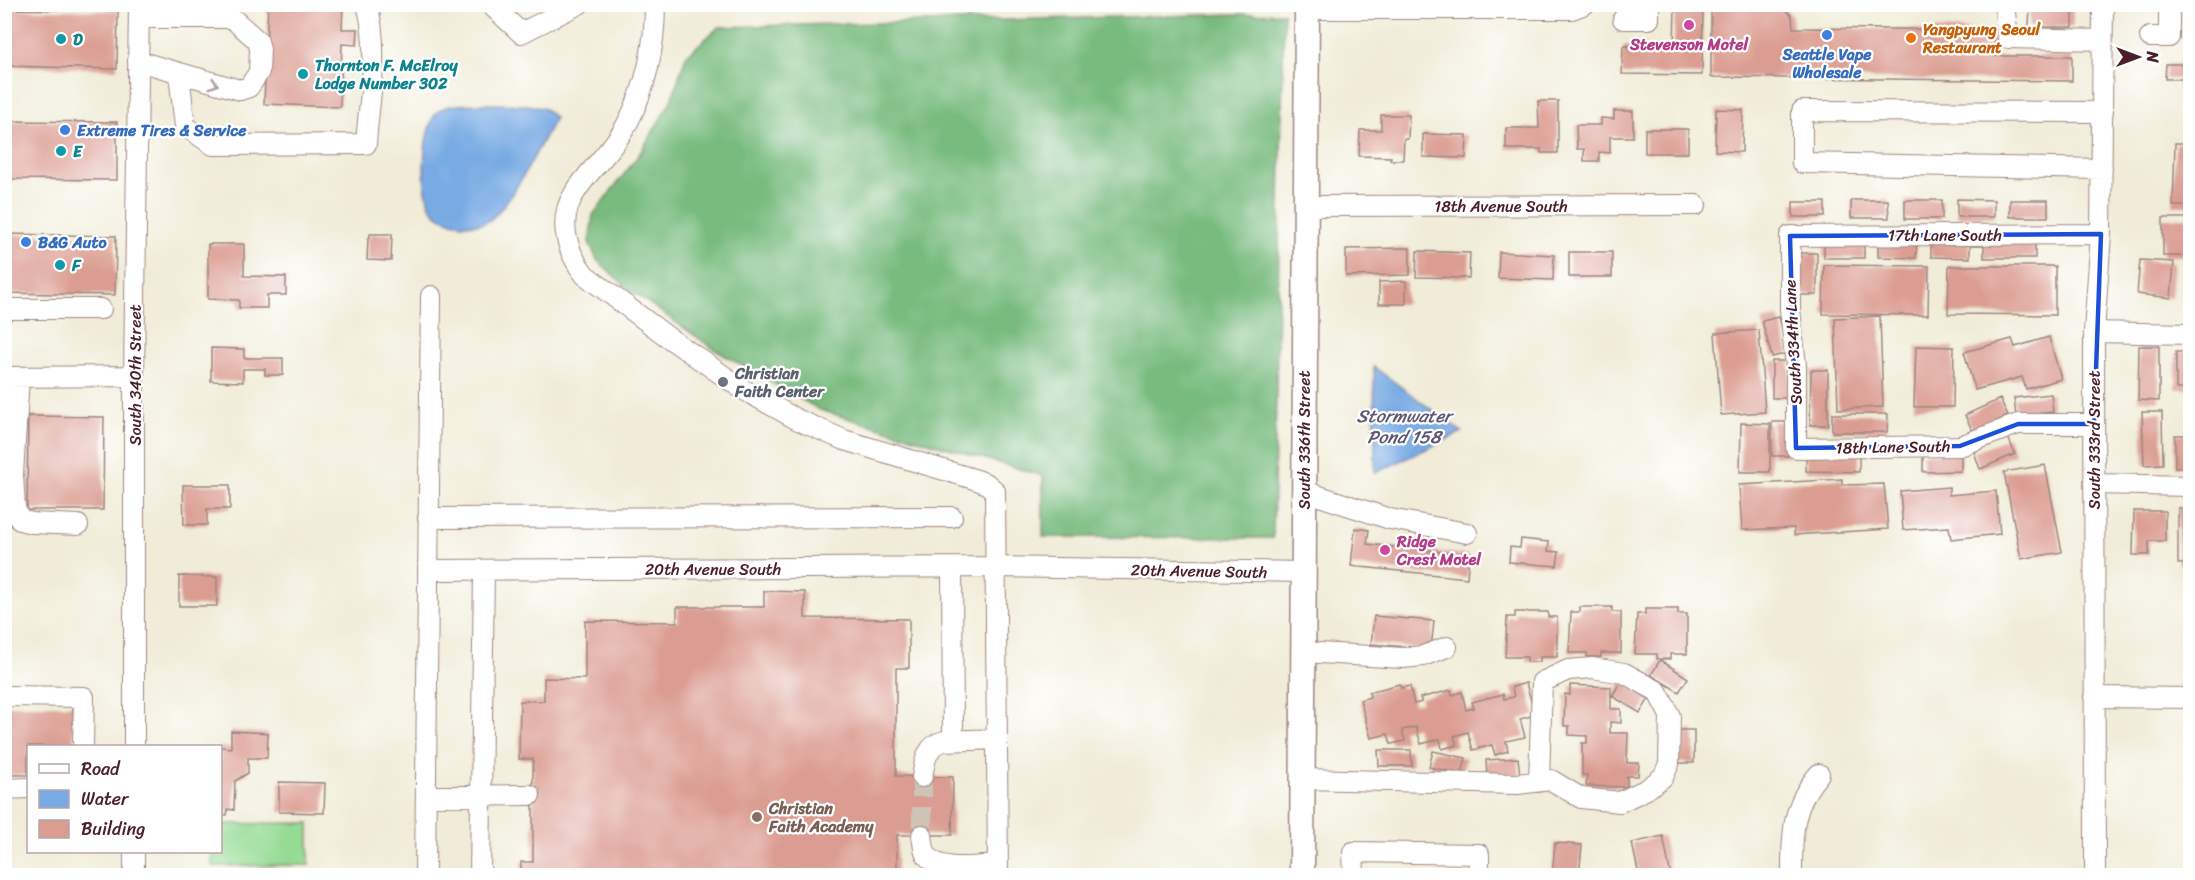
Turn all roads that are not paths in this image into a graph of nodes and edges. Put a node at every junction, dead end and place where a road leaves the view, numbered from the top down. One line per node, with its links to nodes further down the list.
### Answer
1 (367, 4): 18 (street)
2 (490, 4): 3 (street)
3 (579, 4)
4 (655, 4): 41 (street)
5 (1585, 4): 11 (street)
6 (1649, 4): 14 (street)
7 (2004, 4): 16 (street)
8 (2103, 4): 16 (street, South 333rd Street)
9 (2169, 4): 15 (street)
10 (1307, 7): 11 (street); 22 (main road, South 336th Street)
11 (1420, 7)
12 (139, 11): 13 (street); 17 (street, South 340th Street)
13 (236, 11): 18 (street, one-way to 13)
14 (1623, 19)
15 (2150, 37)
16 (2102, 40): 19 (street, South 333rd Street)
17 (138, 61): 18 (street); 30 (street, South 340th Street)
18 (179, 74)
19 (2103, 112): 20 (street, South 333rd Street); 20 (street)
20 (2102, 169): 23 (street, South 333rd Street)
21 (1696, 205): 22 (street, 18th Avenue South)
22 (1306, 207): 36 (main road, South 336th Street)
23 (2100, 234): 24 (street, 17th Lane South); 28 (street, South 333rd Street)
24 (1790, 236): 33 (street, South 334th Lane)
25 (431, 296): 38 (street)
26 (4, 309): 27 (street)
27 (101, 309)
28 (2094, 332): 29 (street); 32 (street, South 333rd Street)
29 (2190, 333)
30 (134, 376): 31 (street); 54 (street, South 340th Street)
31 (12, 377): 39 (street)
32 (2094, 424): 33 (street, 18th Lane South); 34 (street, South 333rd Street)
33 (1796, 448)
34 (2094, 484): 35 (street); 49 (street, South 333rd Street)
35 (2190, 486)
36 (1304, 490): 40 (street); 45 (main road, South 336th Street)
37 (952, 517): 38 (street)
38 (428, 518): 43 (street)
39 (78, 525)
40 (1467, 533)
41 (996, 567): 42 (street, 20th Avenue South); 45 (street, 20th Avenue South); 51 (street)
42 (952, 568): 44 (street, 20th Avenue South); 52 (street)
43 (428, 570): 44 (street, 20th Avenue South); 62 (street)
44 (484, 570): 63 (street)
45 (1304, 572): 47 (main road, South 336th Street)
46 (1447, 647): 47 (street)
47 (1303, 652): 57 (main road, South 336th Street)
48 (4, 696): 53 (street)
49 (2094, 697): 50 (street); 75 (street, South 333rd Street)
50 (2190, 698)
51 (997, 739): 52 (street); 67 (street)
52 (953, 740): 56 (street)
53 (83, 745)
54 (134, 745)
55 (1818, 774): 74 (street)
56 (922, 777)
57 (1302, 779): 58 (street); 71 (main road, South 336th Street)
58 (1539, 782): 58 (street)
59 (27, 788): 60 (street)
60 (4, 789)
61 (530, 795): 63 (street)
62 (427, 796): 63 (street); 69 (street)
63 (481, 796): 70 (street)
64 (922, 835): 66 (street)
65 (134, 853): 68 (street)
66 (953, 871): 67 (street)
67 (998, 871)
68 (134, 876)
69 (425, 876)
70 (480, 876)
71 (1302, 876)
72 (1354, 876): 73 (street)
73 (1479, 876)
74 (1791, 876)
75 (2095, 876)

